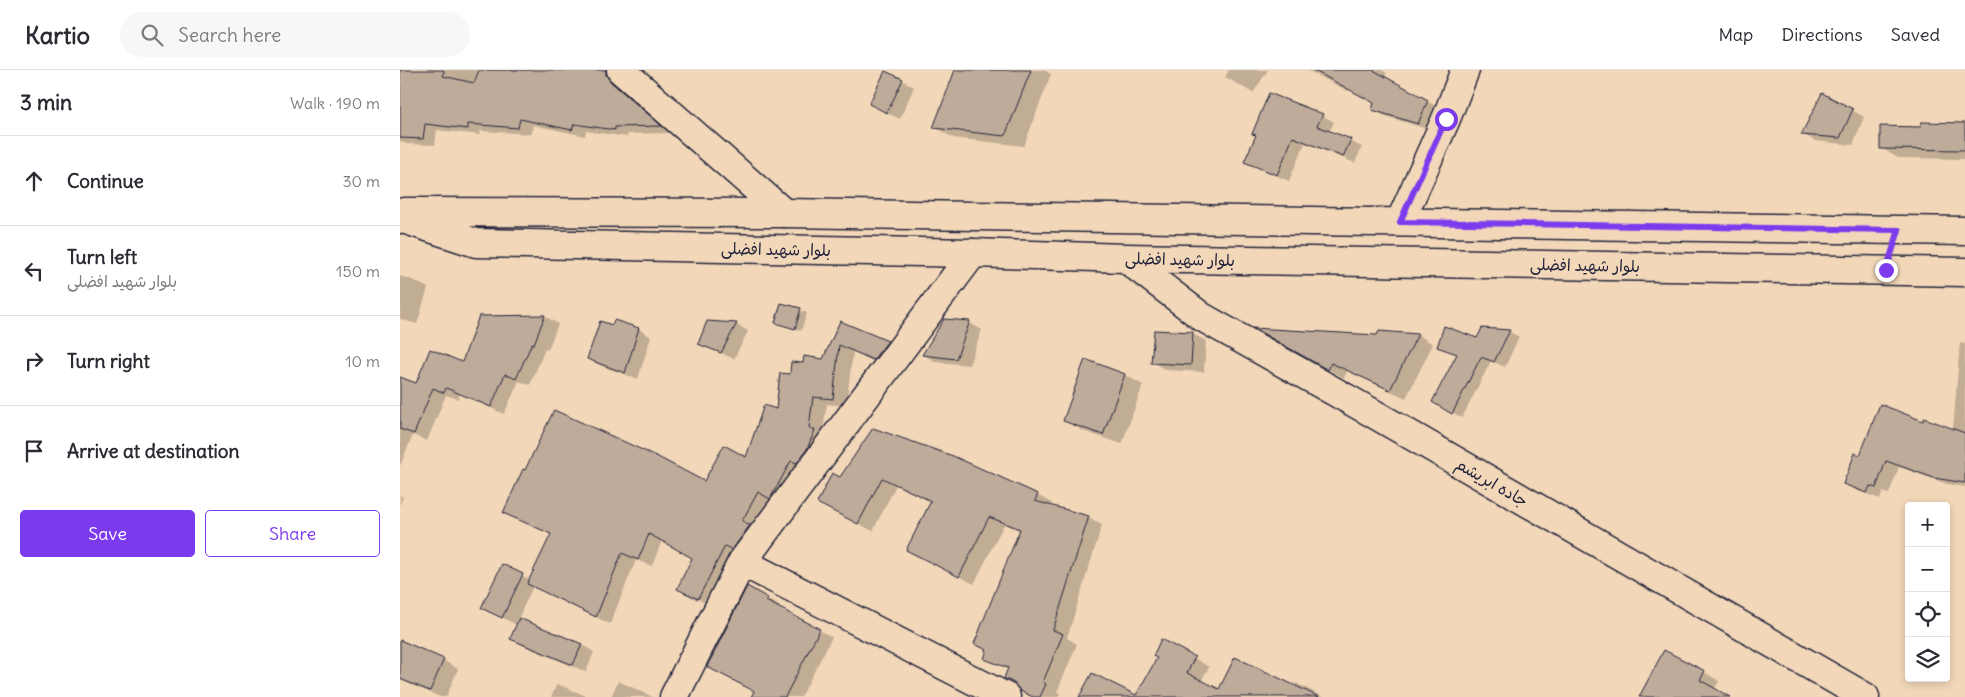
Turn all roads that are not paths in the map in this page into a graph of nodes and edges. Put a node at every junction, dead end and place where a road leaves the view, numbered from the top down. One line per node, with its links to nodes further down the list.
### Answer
1 (620, 70): 4 (main road)
2 (1465, 70): 6 (main road)
3 (400, 212): 4 (main road)
4 (784, 213): 6 (main road)
5 (400, 218): 9 (main road, بلوار شهید افضلی)
6 (1400, 222): 7 (main road)
7 (1899, 230): 8 (main road); 11 (main road)
8 (1965, 231)
9 (973, 252): 10 (main road, بلوار شهید افضلی); 13 (main road)
10 (1125, 258): 11 (main road, بلوار شهید افضلی); 16 (main road, جاده ابریشم)
11 (1886, 270): 12 (main road, بلوار شهید افضلی)
12 (1965, 272)
13 (742, 562): 14 (main road); 15 (main road)
14 (674, 697)
15 (1006, 697)
16 (1865, 697)

